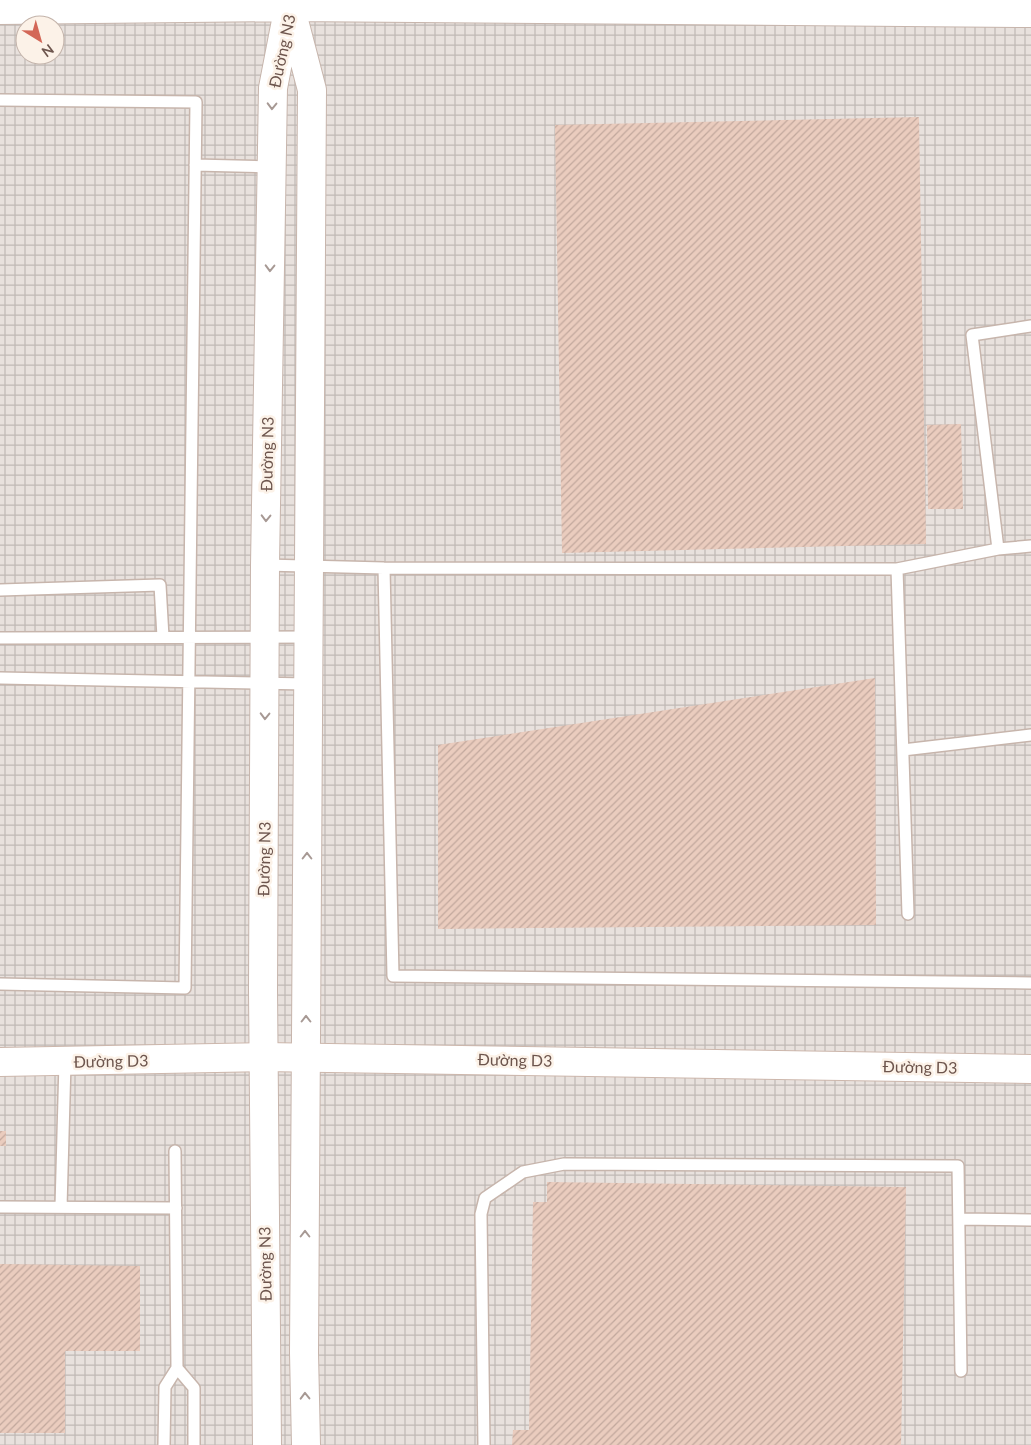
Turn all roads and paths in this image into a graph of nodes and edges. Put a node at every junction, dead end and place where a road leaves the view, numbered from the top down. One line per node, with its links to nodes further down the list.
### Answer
1 (262, 0): 2 (lane)
2 (290, 3): 3 (street); 4 (street); 7 (street, Đường N3, one-way to 7); 12 (street, Đường N3)
3 (0, 10)
4 (1031, 13)
5 (0, 100): 6 (lane)
6 (195, 165): 7 (lane); 17 (lane)
7 (271, 167): 11 (street, Đường N3, one-way to 11)
8 (1031, 326): 10 (lane)
9 (1031, 546): 10 (lane)
10 (998, 549): 14 (lane)
11 (265, 565): 12 (lane); 18 (street, Đường N3)
12 (309, 566): 13 (lane); 19 (street, Đường N3)
13 (384, 568): 14 (lane); 28 (lane)
14 (898, 569): 26 (lane)
15 (0, 590): 16 (lane)
16 (162, 637): 17 (lane); 20 (lane)
17 (190, 637): 18 (lane); 22 (lane)
18 (265, 637): 19 (lane); 23 (street, Đường N3)
19 (308, 637): 24 (street, Đường N3)
20 (0, 638)
21 (0, 678): 22 (lane)
22 (189, 682): 23 (lane); 29 (lane)
23 (266, 683): 24 (lane); 30 (street, Đường N3, one-way to 30)
24 (308, 684): 31 (street, Đường N3, one-way to 24)
25 (1031, 735): 26 (lane)
26 (903, 750): 27 (lane)
27 (908, 914)
28 (1031, 983)
29 (0, 984)
30 (262, 1057): 31 (street, Đường D3); 33 (street, Đường D3); 45 (street, Đường N3)
31 (306, 1058): 34 (street, Đường D3); 46 (street, Đường N3, one-way to 31)
32 (0, 1062): 33 (street, Đường D3)
33 (65, 1062): 37 (lane)
34 (1031, 1069)
35 (176, 1150): 38 (lane)
36 (0, 1207): 37 (lane)
37 (60, 1208): 38 (lane)
38 (176, 1208): 41 (lane)
39 (959, 1219): 40 (lane); 42 (lane); 47 (lane)
40 (1031, 1220)
41 (177, 1368): 43 (lane); 44 (lane)
42 (961, 1371)
43 (164, 1445)
44 (194, 1445)
45 (267, 1445)
46 (306, 1445)
47 (484, 1445)

